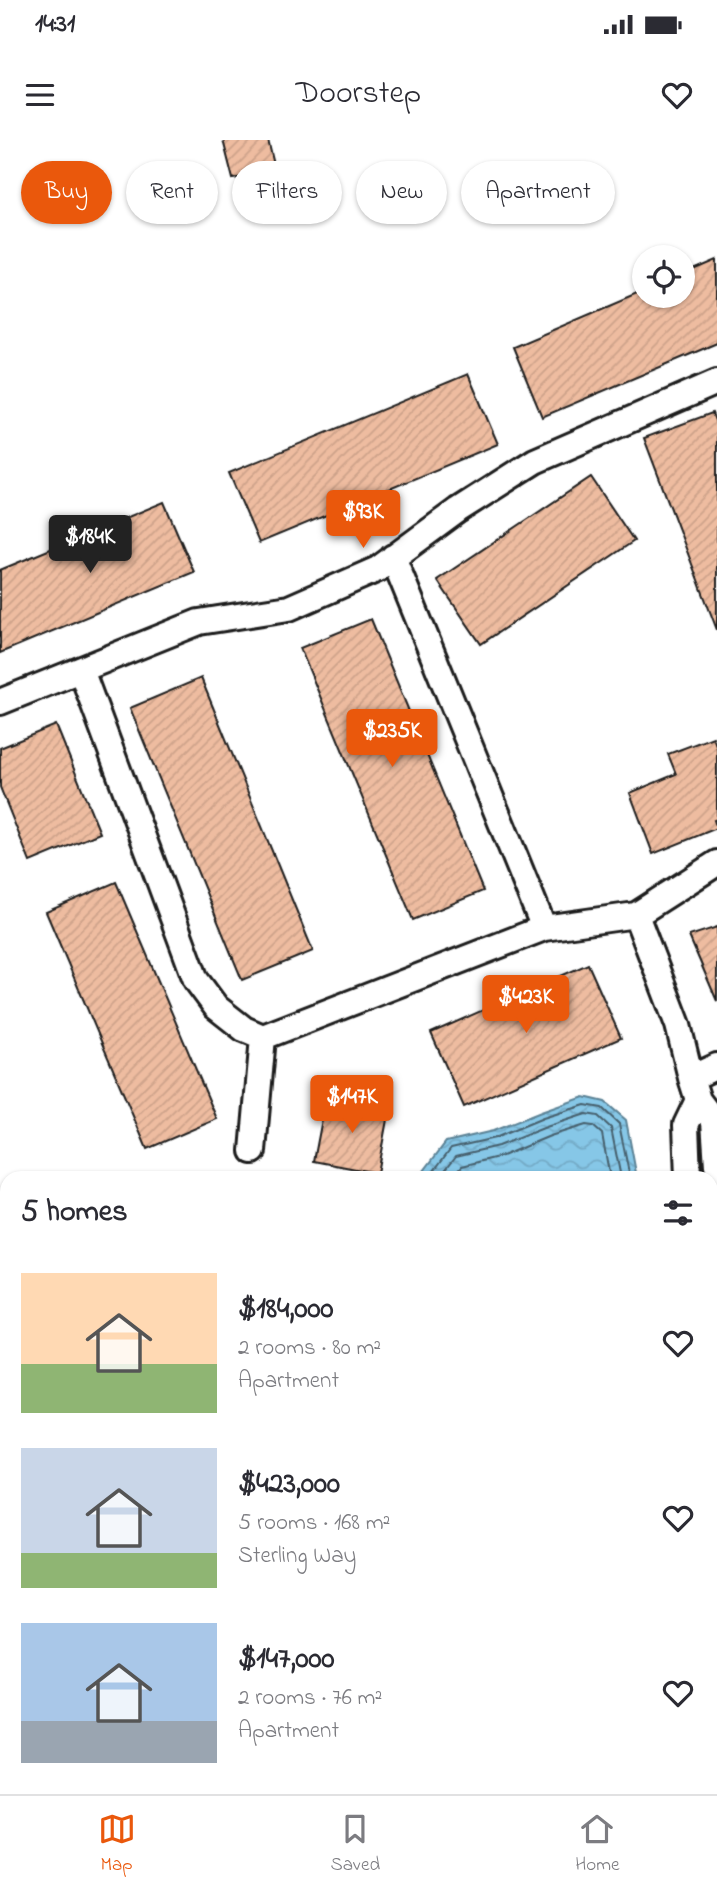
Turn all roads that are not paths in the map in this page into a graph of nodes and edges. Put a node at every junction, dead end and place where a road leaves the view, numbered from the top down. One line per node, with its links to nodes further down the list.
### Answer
1 (717, 382): 2 (street)
2 (393, 558): 3 (street); 7 (street)
3 (81, 670): 4 (street); 8 (street)
4 (0, 702)
5 (717, 863): 6 (street)
6 (636, 915): 7 (street); 10 (street)
7 (544, 928): 8 (street)
8 (263, 1037): 11 (street)
9 (717, 1066): 10 (street)
10 (694, 1089): 12 (street); 13 (street)
11 (253, 1151)
12 (717, 1166)
13 (688, 1171)

